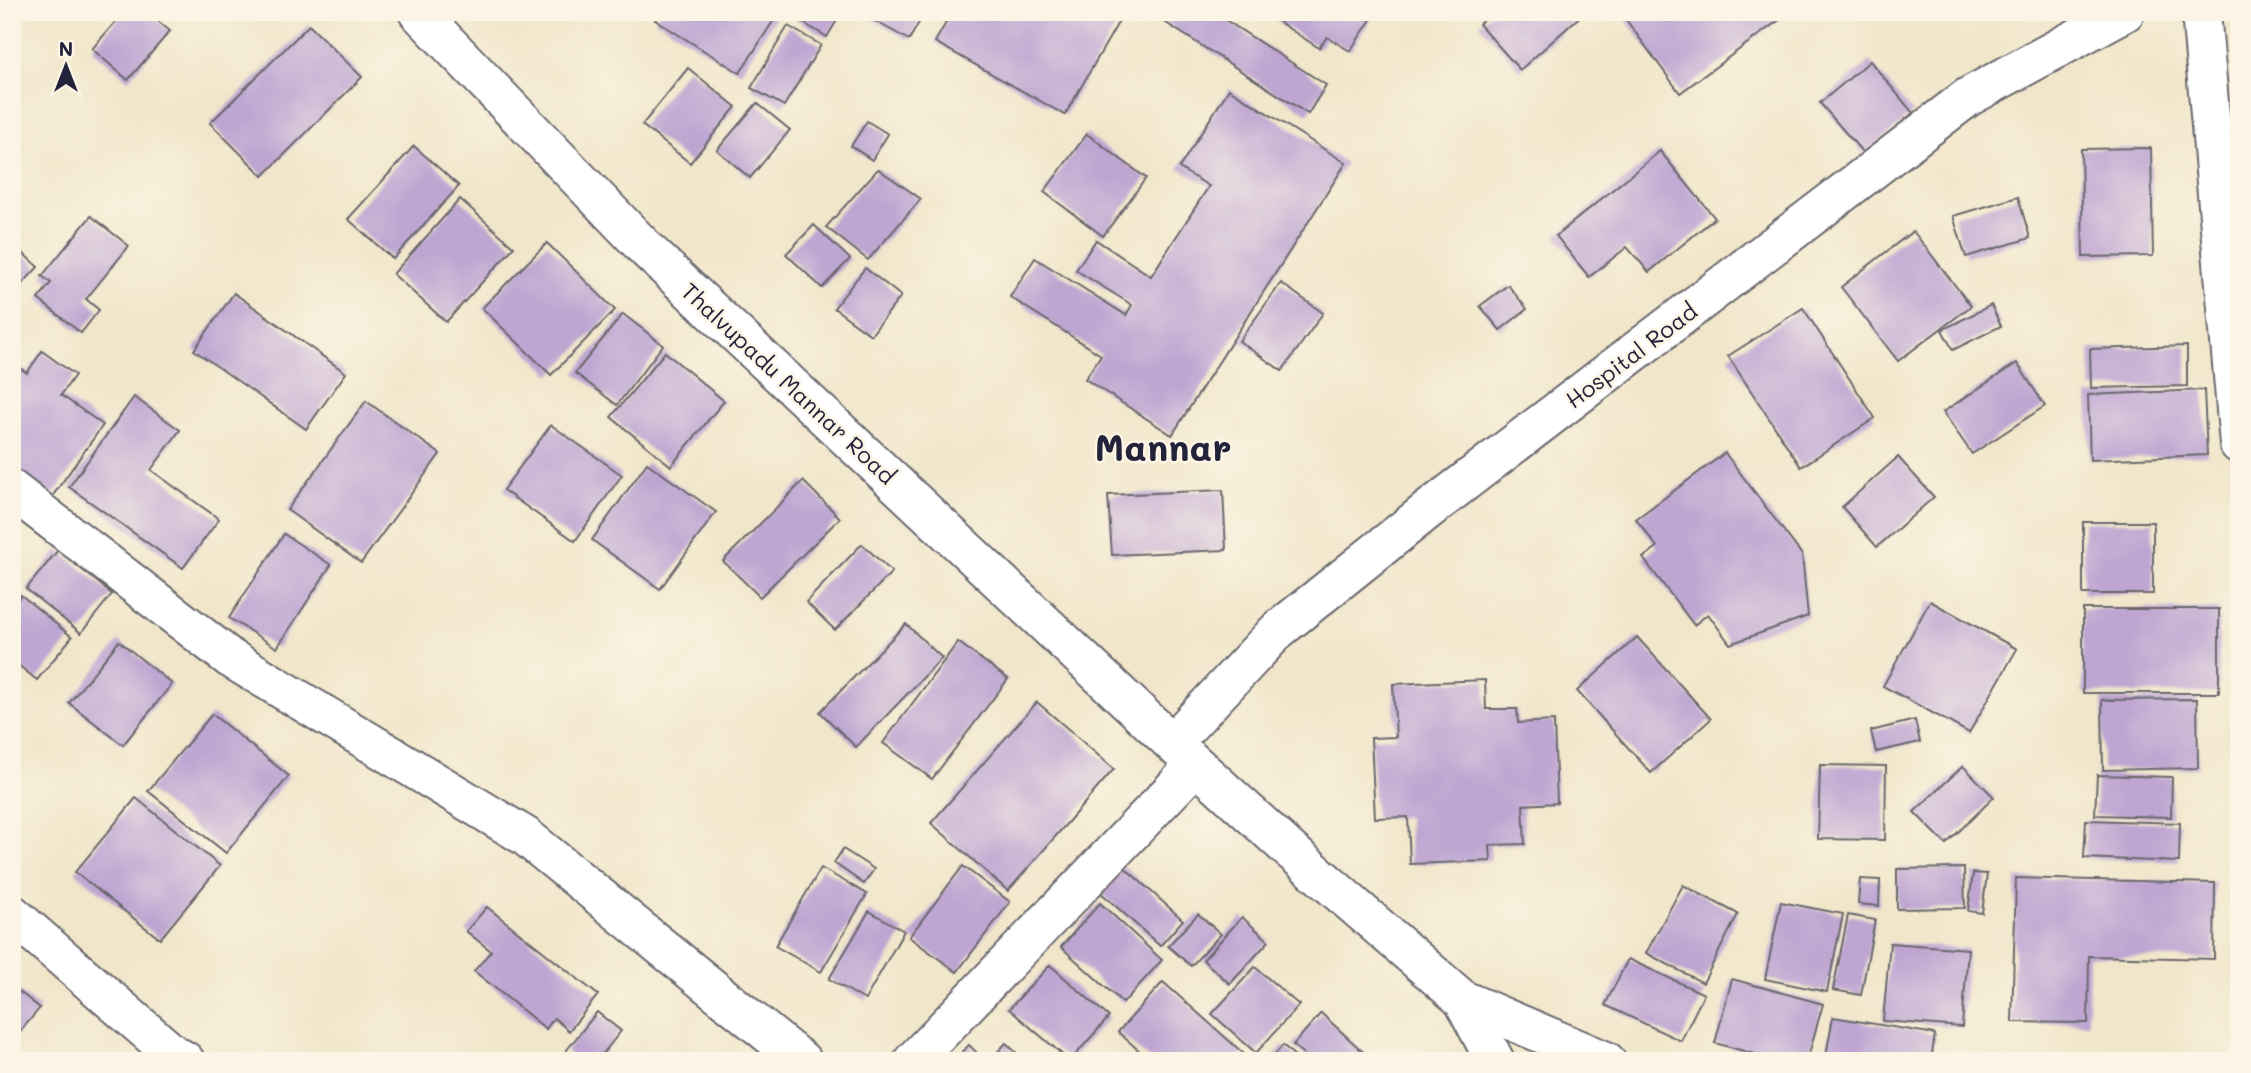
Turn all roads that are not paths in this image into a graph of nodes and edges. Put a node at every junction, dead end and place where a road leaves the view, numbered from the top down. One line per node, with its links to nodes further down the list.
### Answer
1 (418, 12): 6 (street, Thalvupadu Mannar Road)
2 (2125, 12): 6 (street, Hospital Road)
3 (2201, 12): 4 (street)
4 (2239, 444)
5 (12, 490): 10 (street)
6 (1184, 754): 8 (street, Thalvupadu Mannar Road); 11 (street, Hospital Road)
7 (12, 914): 9 (street)
8 (1463, 1000): 12 (street); 13 (street)
9 (185, 1061)
10 (802, 1061)
11 (913, 1061)
12 (1494, 1061)
13 (1606, 1061)

